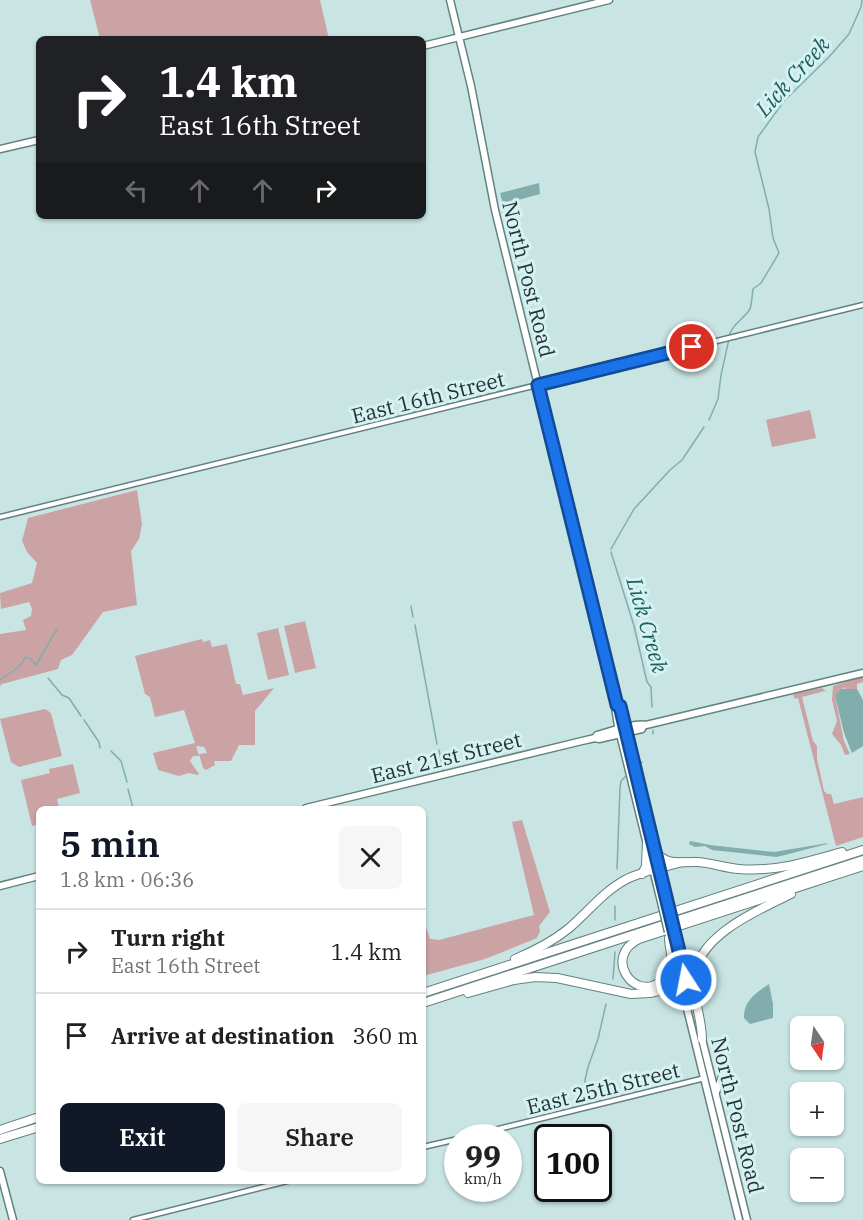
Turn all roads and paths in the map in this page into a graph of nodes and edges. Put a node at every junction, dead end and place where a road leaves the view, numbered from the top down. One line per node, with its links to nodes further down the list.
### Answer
1 (450, 0): 3 (main road, North Post Road)
2 (609, 0): 3 (main road)
3 (459, 37): 4 (main road); 8 (main road, North Post Road)
4 (426, 45)
5 (36, 141): 6 (main road)
6 (0, 149)
7 (863, 305): 8 (street, East 16th Street)
8 (538, 385): 9 (street, East 16th Street); 11 (main road, North Post Road)
9 (0, 517)
10 (863, 673): 11 (main road, East 21st Street)
11 (623, 731): 12 (main road, North Post Road); 13 (main road, East 21st Street)
12 (630, 761): 14 (main road, North Post Road); 16 (main road, North Post Road)
13 (314, 806)
14 (647, 843): 21 (main road, North Post Road); 22 (highway)
15 (863, 848): 18 (highway); 30 (highway)
16 (656, 852): 18 (highway); 21 (main road, North Post Road)
17 (863, 860): 32 (highway)
18 (683, 862): 21 (highway)
19 (863, 866): 20 (highway)
20 (853, 869): 25 (highway); 34 (highway)
21 (657, 870): 22 (highway); 25 (main road, North Post Road, bridge)
22 (642, 874): 29 (highway)
23 (36, 877): 24 (main road)
24 (0, 886)
25 (671, 933): 26 (main road, North Post Road); 27 (main road, North Post Road)
26 (686, 977): 27 (highway); 34 (main road, North Post Road)
27 (681, 986): 28 (highway); 31 (main road, North Post Road)
28 (661, 990): 31 (highway); 33 (highway)
29 (426, 992)
30 (426, 992)
31 (685, 1001): 36 (main road, North Post Road)
32 (426, 1003)
33 (426, 1003)
34 (702, 1039): 36 (main road, North Post Road)
35 (724, 1072): 37 (main road)
36 (708, 1076): 37 (main road, North Post Road); 39 (street, East 25th Street); 49 (main road, North Post Road)
37 (715, 1093): 50 (main road, North Post Road)
38 (36, 1119): 41 (highway)
39 (518, 1124)
40 (36, 1127): 42 (highway)
41 (0, 1130)
42 (0, 1139)
43 (444, 1142): 44 (street)
44 (426, 1146)
45 (0, 1171): 47 (main road)
46 (275, 1184): 48 (street)
47 (13, 1220)
48 (133, 1220)
49 (739, 1220)
50 (747, 1220)

